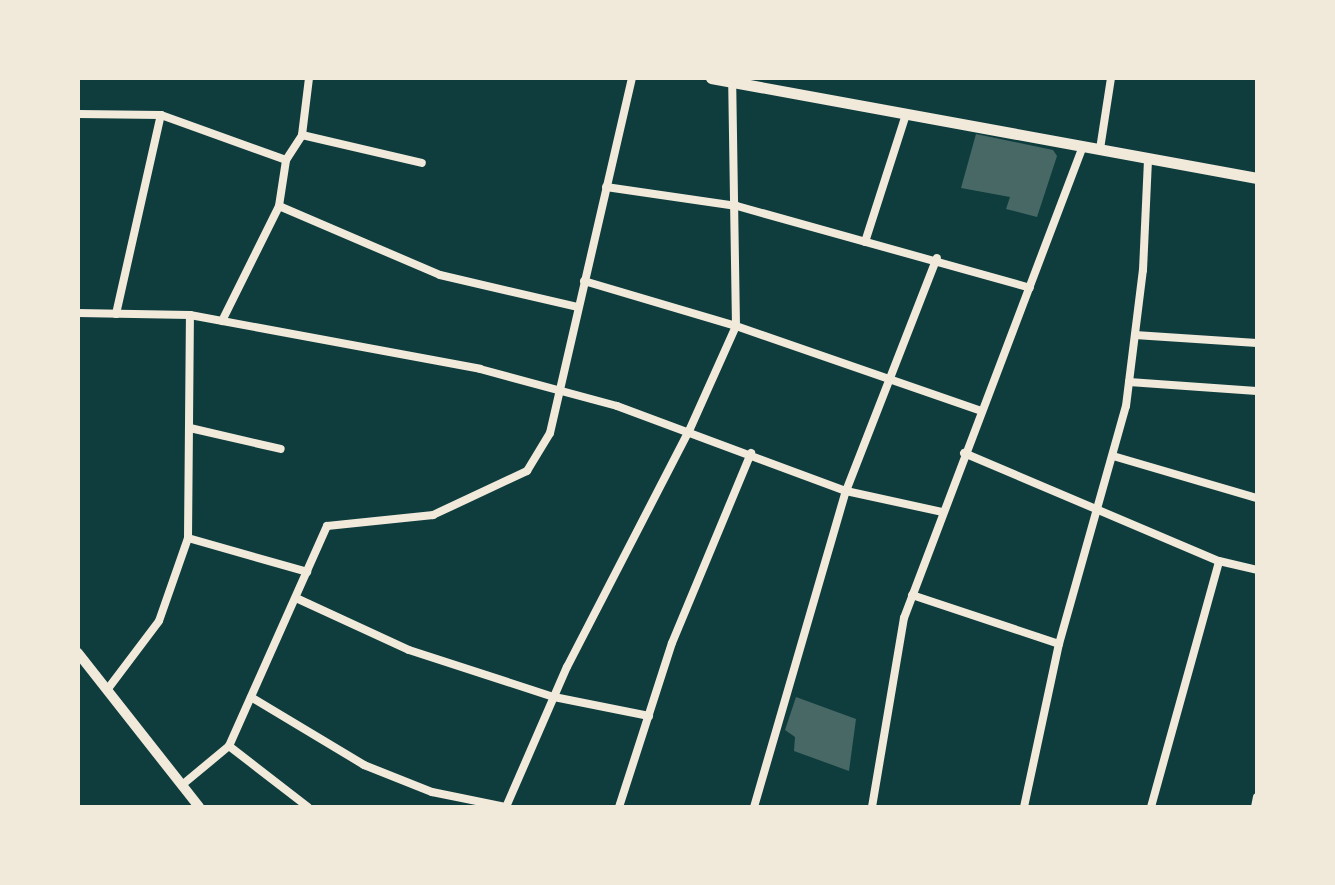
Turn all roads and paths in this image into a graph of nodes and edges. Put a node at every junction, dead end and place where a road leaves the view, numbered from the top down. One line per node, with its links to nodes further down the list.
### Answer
1 (309, 78): 10 (street)
2 (632, 78): 17 (street)
3 (711, 78): 5 (main road)
4 (1111, 78): 12 (street)
5 (732, 80): 6 (main road); 19 (street)
6 (775, 84): 8 (main road)
7 (78, 114): 9 (street)
8 (906, 114): 11 (main road); 20 (street)
9 (161, 115): 14 (street); 26 (street)
10 (302, 135): 14 (street); 15 (street)
11 (1083, 146): 12 (main road); 23 (street)
12 (1100, 149): 13 (main road)
13 (1148, 158): 16 (main road); 30 (street)
14 (286, 160): 18 (street)
15 (422, 163)
16 (1257, 178)
17 (606, 187): 19 (street); 22 (street)
18 (279, 206): 24 (street); 28 (street)
19 (737, 206): 20 (street); 29 (street)
20 (865, 242): 21 (street)
21 (937, 258): 23 (street); 32 (street)
22 (584, 281): 24 (street); 29 (street)
23 (1030, 288): 36 (street)
24 (578, 307): 34 (street)
25 (78, 313): 26 (street)
26 (116, 314): 27 (street)
27 (190, 315): 28 (street); 37 (street)
28 (222, 321): 34 (street)
29 (736, 326): 32 (street); 38 (street)
30 (1135, 335): 31 (street); 33 (street)
31 (1257, 343)
32 (888, 381): 36 (street); 43 (street)
33 (1129, 382): 35 (street); 42 (street)
34 (558, 390): 38 (street); 50 (street)
35 (1257, 391)
36 (981, 411): 41 (street)
37 (190, 428): 39 (street); 47 (street)
38 (689, 431): 40 (street); 57 (street)
39 (281, 449)
40 (751, 453): 43 (street); 58 (street)
41 (964, 453): 45 (street); 46 (street)
42 (1113, 456): 44 (street); 46 (street)
43 (846, 491): 45 (street); 66 (street)
44 (1257, 498)
45 (942, 512): 51 (street)
46 (1099, 513): 48 (street); 53 (street)
47 (188, 538): 50 (street); 55 (street)
48 (1219, 561): 49 (street); 69 (street)
49 (1257, 570)
50 (307, 572): 52 (street)
51 (912, 595): 53 (street); 67 (street)
52 (296, 598): 56 (street); 57 (street)
53 (1059, 644): 68 (street)
54 (78, 655): 55 (street)
55 (107, 690): 60 (street)
56 (251, 697): 59 (street); 64 (street)
57 (554, 697): 58 (street); 64 (street)
58 (649, 716): 65 (street)
59 (229, 746): 60 (street); 63 (street)
60 (182, 785): 62 (street)
61 (1257, 797): 70 (street)
62 (199, 807)
63 (308, 807)
64 (506, 807)
65 (619, 807)
66 (754, 807)
67 (872, 807)
68 (1024, 807)
69 (1151, 807)
70 (1255, 807)

